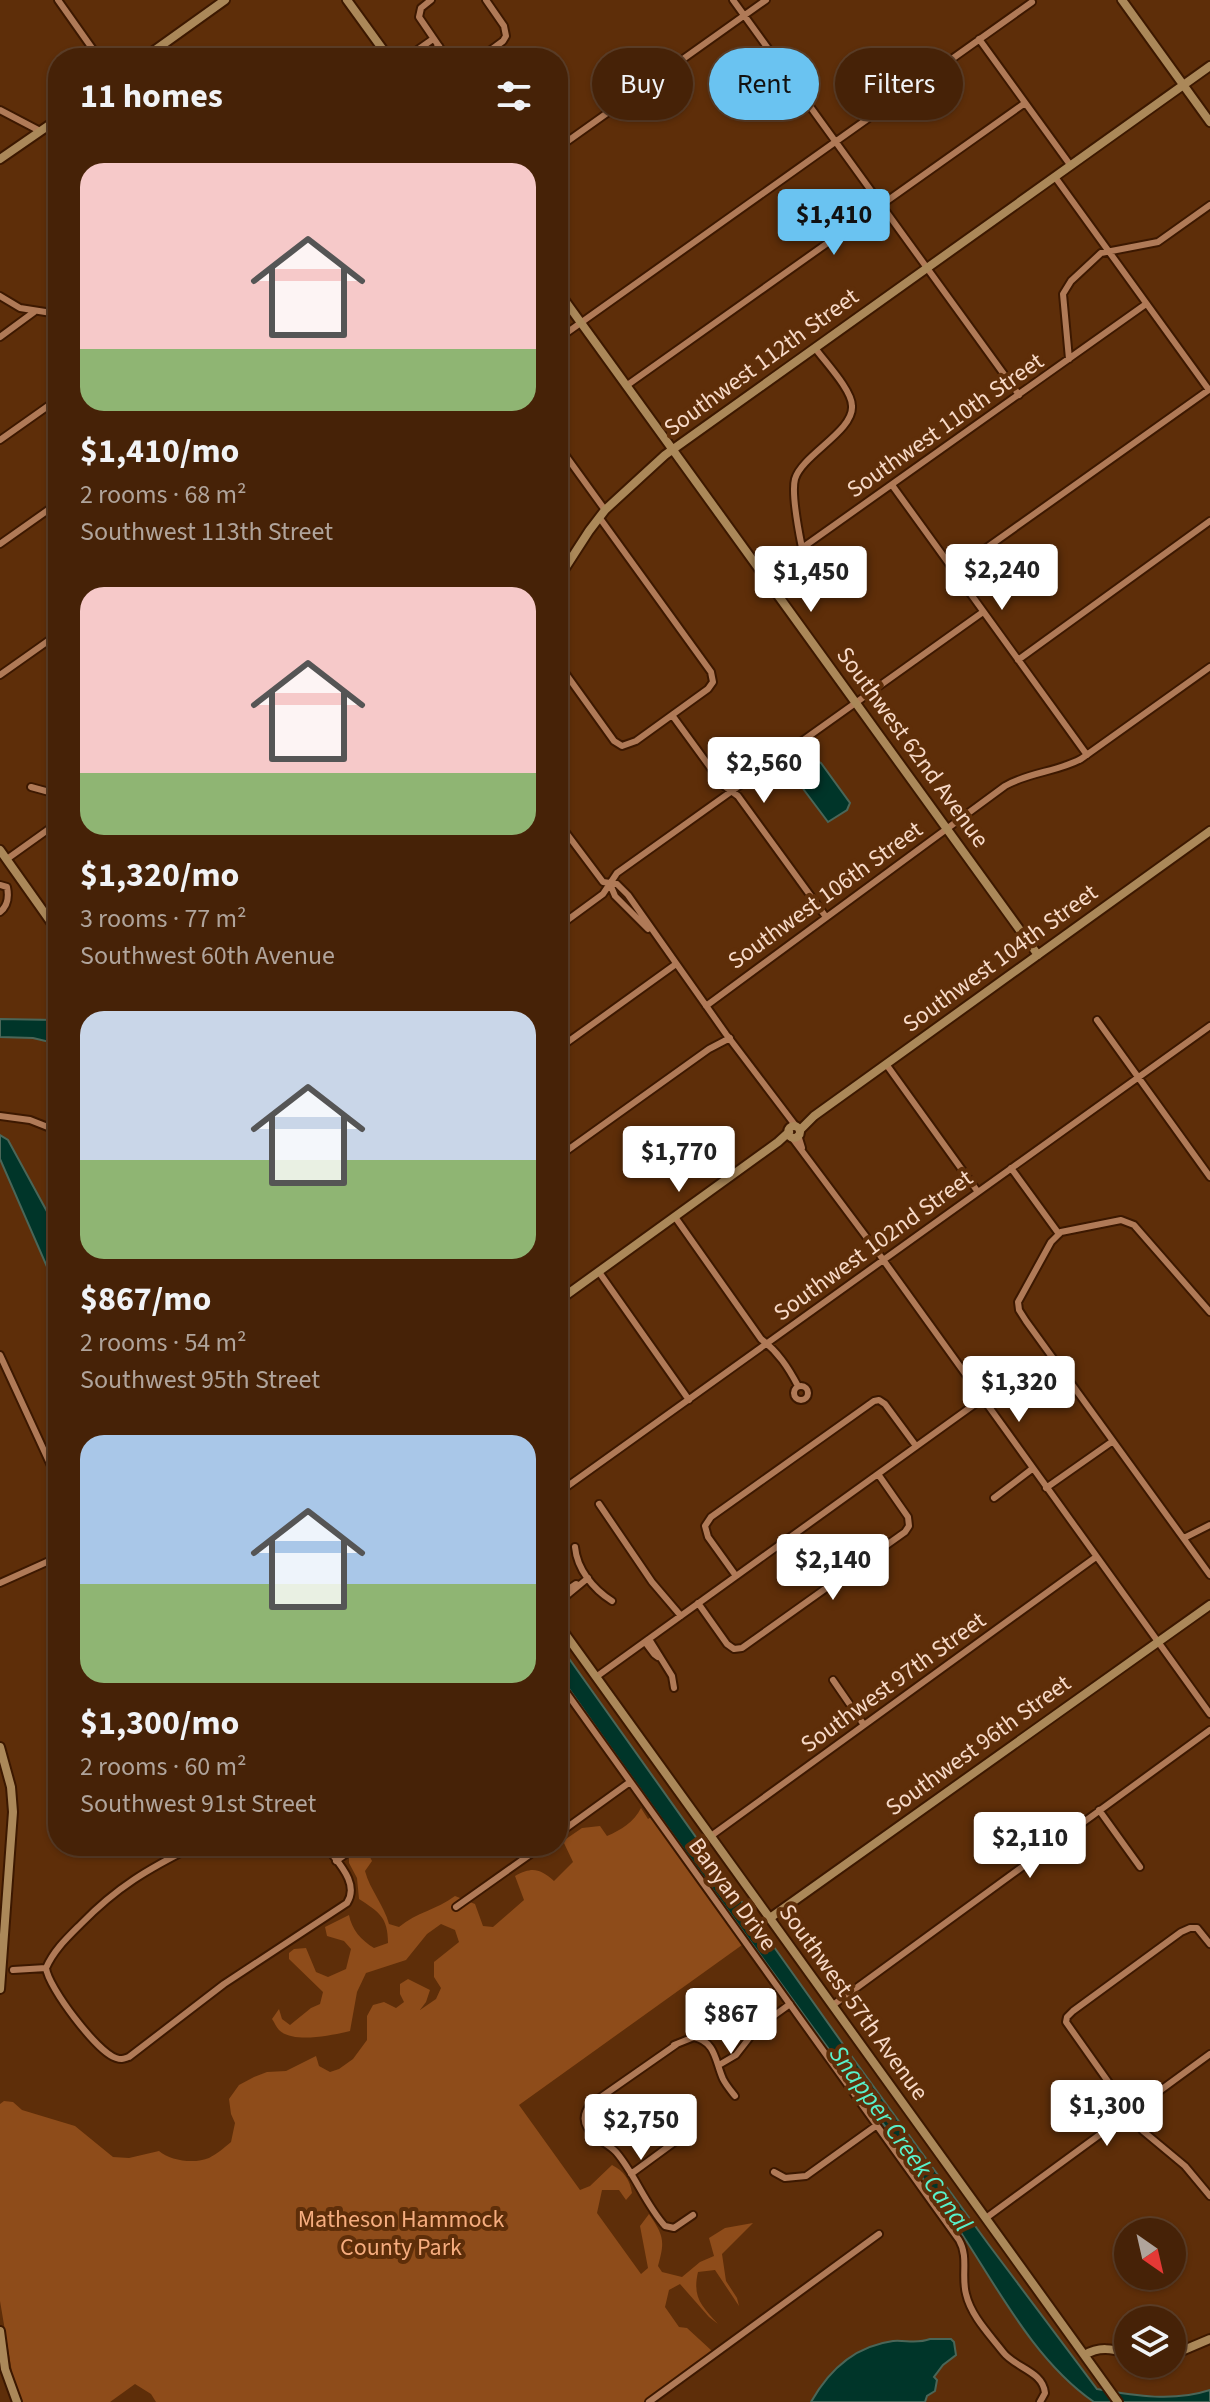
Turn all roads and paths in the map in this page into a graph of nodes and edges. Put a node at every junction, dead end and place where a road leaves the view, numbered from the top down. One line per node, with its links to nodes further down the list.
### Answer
1 (58, 0): 15 (street)
2 (225, 0): 16 (street)
3 (347, 0): 17 (street)
4 (431, 0): 12 (street)
5 (496, 0): 9 (street)
6 (733, 0): 11 (street)
7 (766, 0): 11 (street)
8 (1122, 0): 22 (street)
9 (488, 2): 20 (street)
10 (1032, 2): 13 (street)
11 (744, 15): 28 (street); 29 (street)
12 (433, 39): 14 (street); 18 (street)
13 (979, 39): 23 (street); 29 (street)
14 (439, 46): 19 (street)
15 (92, 48)
16 (158, 48)
17 (382, 48)
18 (420, 48)
19 (436, 48)
20 (494, 48)
21 (1210, 66): 22 (street, Southwest 112th Street)
22 (1183, 85): 25 (street); 31 (street, Southwest 112th Street)
23 (1025, 103): 31 (street); 33 (street)
24 (0, 110): 27 (street)
25 (1210, 122)
26 (48, 127): 27 (street)
27 (40, 131): 30 (street)
28 (568, 141)
29 (836, 142): 33 (street); 42 (street)
30 (0, 159)
31 (1071, 166): 32 (street, Southwest 112th Street)
32 (1055, 177): 35 (street); 36 (street, Southwest 112th Street)
33 (882, 205): 36 (street); 47 (street)
34 (1210, 205): 35 (street)
35 (1108, 250): 38 (street); 46 (street)
36 (927, 268): 45 (street, Southwest 112th Street); 49 (street)
37 (0, 296): 40 (street)
38 (1146, 304): 46 (street, Southwest 110th Street); 48 (street)
39 (568, 305): 42 (street, Southwest 62nd Avenue)
40 (34, 312): 41 (street); 44 (street)
41 (48, 313)
42 (581, 323): 43 (street); 47 (street, Southwest 62nd Avenue)
43 (568, 332)
44 (0, 337)
45 (815, 348): 52 (street, Southwest 112th Street); 59 (street)
46 (1069, 359): 49 (street, Southwest 110th Street)
47 (626, 386): 52 (street, Southwest 62nd Avenue)
48 (1209, 389): 61 (street)
49 (1019, 395): 54 (street, Southwest 110th Street)
50 (48, 406): 51 (street)
51 (0, 440)
52 (673, 449): 56 (street, Southwest 112th Street); 62 (street, Southwest 62nd Avenue)
53 (568, 461): 56 (street)
54 (892, 485): 59 (street, Southwest 110th Street); 61 (street)
55 (48, 510): 58 (street)
56 (602, 514): 60 (street, Southwest 112th Street); 70 (street)
57 (1210, 521): 65 (street)
58 (0, 544)
59 (802, 548): 62 (street, Southwest 110th Street)
60 (568, 564)
61 (954, 571): 63 (street)
62 (764, 575): 69 (street, Southwest 62nd Avenue)
63 (983, 612): 65 (street); 69 (street)
64 (48, 641): 67 (street)
65 (1018, 660): 71 (street)
66 (1210, 667): 71 (street, Southwest 106th Street)
67 (0, 675)
68 (568, 677): 70 (street)
69 (856, 703): 74 (street); 75 (street, Southwest 62nd Avenue)
70 (672, 715): 74 (street)
71 (1087, 755): 75 (street, Southwest 106th Street)
72 (31, 787): 73 (street)
73 (48, 792)
74 (732, 792): 82 (street); 85 (street)
75 (947, 828): 85 (street, Southwest 106th Street); 88 (street, Southwest 62nd Avenue)
76 (1210, 831): 88 (street, Southwest 104th Street)
77 (48, 832): 80 (street)
78 (568, 836): 82 (street)
79 (0, 850): 80 (street)
80 (7, 859): 81 (street)
81 (20, 878): 83 (street); 86 (street)
82 (610, 884): 87 (street); 89 (street)
83 (4, 886): 84 (street)
84 (0, 912)
85 (826, 917): 90 (street, Southwest 106th Street)
86 (48, 918)
87 (568, 920)
88 (1038, 955): 95 (street, Southwest 104th Street)
89 (676, 964): 90 (street); 94 (street)
90 (706, 1006): 93 (street)
91 (1097, 1020): 96 (street)
92 (1210, 1026): 96 (street, Southwest 102nd Street)
93 (728, 1036): 99 (street); 100 (street)
94 (568, 1042)
95 (886, 1064): 99 (street, Southwest 104th Street); 104 (street)
96 (1138, 1077): 101 (street); 102 (street, Southwest 102nd Street)
97 (0, 1116): 98 (street)
98 (48, 1127)
99 (794, 1132): 105 (street, Southwest 104th Street); 107 (street)
100 (568, 1150)
101 (1207, 1166): 103 (street)
102 (1011, 1168): 104 (street, Southwest 102nd Street); 106 (street)
103 (1210, 1177)
104 (978, 1192): 107 (street, Southwest 102nd Street)
105 (675, 1217): 108 (street, Southwest 104th Street); 111 (street)
106 (1059, 1234): 110 (street); 116 (street)
107 (883, 1260): 111 (street, Southwest 102nd Street); 114 (street)
108 (599, 1272): 109 (street, Southwest 104th Street); 115 (street)
109 (568, 1294)
110 (1210, 1312)
111 (767, 1344): 113 (street); 115 (street, Southwest 102nd Street)
112 (0, 1355): 118 (street)
113 (798, 1386)
114 (982, 1399): 117 (street); 119 (street)
115 (689, 1400): 121 (street, Southwest 102nd Street)
116 (1113, 1441): 122 (street); 126 (street)
117 (916, 1446): 120 (street); 131 (street)
118 (48, 1459)
119 (1032, 1469): 122 (street); 123 (street)
120 (878, 1474): 131 (street); 136 (street)
121 (568, 1486)
122 (1046, 1488): 128 (street)
123 (994, 1498)
124 (599, 1504): 138 (street)
125 (1210, 1525): 126 (street)
126 (1184, 1538): 130 (street)
127 (575, 1547): 132 (street)
128 (1096, 1557): 141 (street); 147 (street, Southwest 97th Street)
129 (48, 1561): 133 (street)
130 (1210, 1575)
131 (736, 1576): 136 (street)
132 (588, 1578): 134 (street); 135 (street)
133 (0, 1583)
134 (568, 1594)
135 (612, 1601)
136 (698, 1603): 138 (street)
137 (1210, 1605): 141 (street, Southwest 96th Street)
138 (679, 1617): 140 (street)
139 (568, 1638): 142 (street, Southwest 57th Avenue)
140 (647, 1640): 142 (street); 144 (street)
141 (1158, 1643): 146 (street); 161 (street, Southwest 96th Street)
142 (596, 1677): 153 (street, Southwest 57th Avenue)
143 (833, 1680): 147 (street)
144 (674, 1688)
145 (568, 1695): 150 (street, Banyan Drive)
146 (1210, 1714)
147 (864, 1725): 153 (street, Southwest 97th Street)
148 (1210, 1730): 151 (street)
149 (0, 1747): 165 (street)
150 (630, 1782): 152 (street); 166 (street, Banyan Drive)
151 (1099, 1810): 159 (street); 167 (street)
152 (568, 1827)
153 (711, 1836): 161 (street, Southwest 57th Avenue)
154 (175, 1856): 163 (street)
155 (333, 1856): 158 (street)
156 (343, 1856): 158 (street)
157 (528, 1856): 160 (street)
158 (336, 1861): 163 (street)
159 (1140, 1867)
160 (456, 1907)
161 (770, 1918): 167 (street, Southwest 57th Avenue)
162 (1210, 1944): 171 (street)
163 (46, 1968): 164 (street)
164 (13, 1970)
165 (0, 1989)
166 (790, 2004): 169 (street); 172 (street, Banyan Drive)
167 (833, 2005): 178 (street, Southwest 57th Avenue)
168 (1210, 2054): 171 (street)
169 (719, 2065): 170 (street); 175 (street)
170 (735, 2096)
171 (1130, 2113): 176 (street); 178 (street)
172 (877, 2125): 174 (street); 187 (street, Banyan Drive)
173 (676, 2141): 175 (street)
174 (774, 2172)
175 (631, 2174): 177 (street)
176 (1210, 2196)
177 (693, 2215)
178 (986, 2218): 184 (street, Southwest 57th Avenue)
179 (879, 2234): 186 (street)
180 (0, 2331): 185 (street)
181 (1210, 2339): 182 (street)
182 (1186, 2349)
183 (1114, 2350): 184 (street)
184 (1085, 2355): 188 (street, Southwest 57th Avenue)
185 (17, 2402)
186 (649, 2402)
187 (1040, 2402)
188 (1118, 2402)

